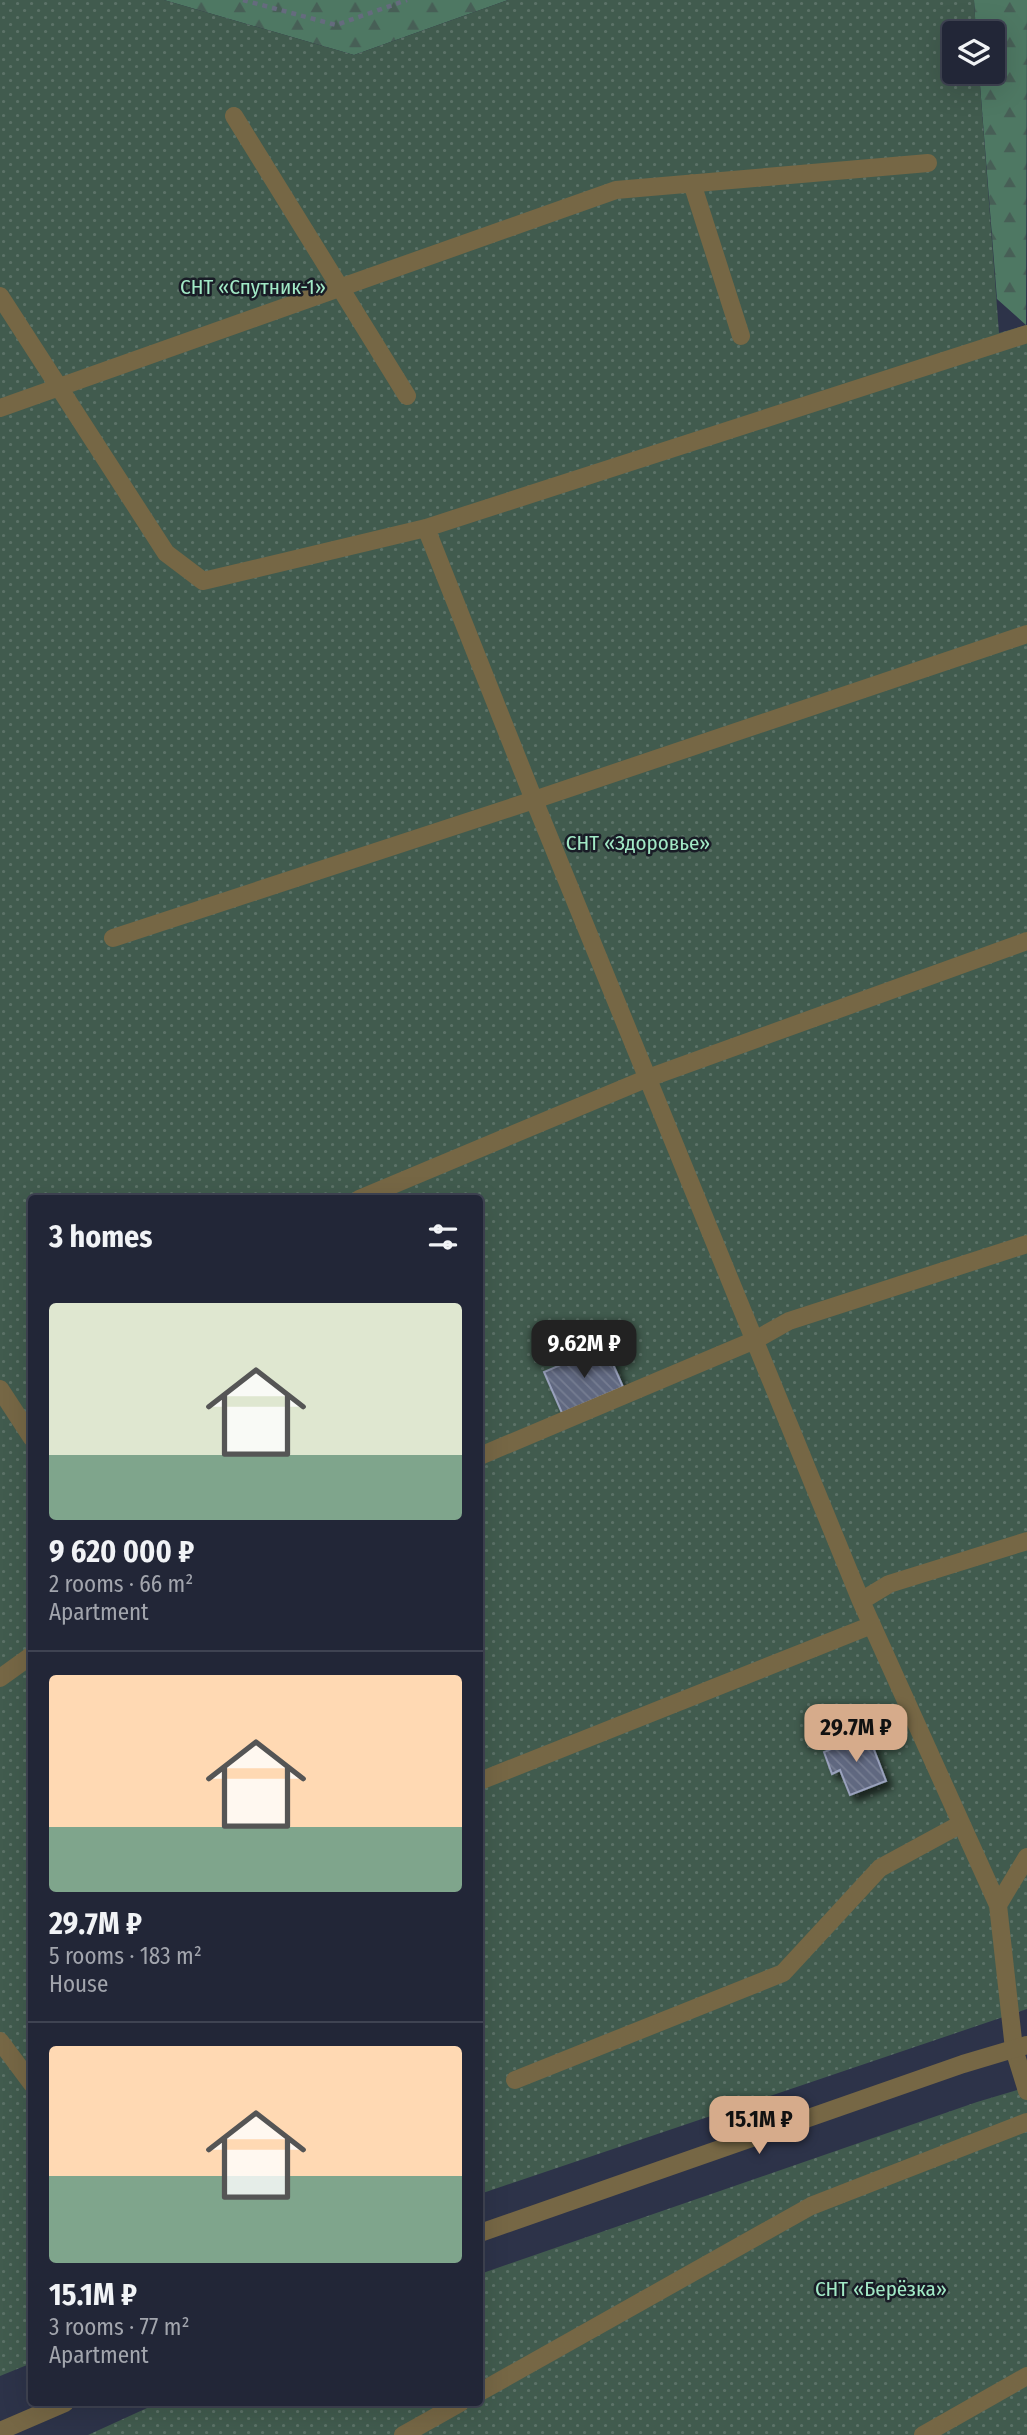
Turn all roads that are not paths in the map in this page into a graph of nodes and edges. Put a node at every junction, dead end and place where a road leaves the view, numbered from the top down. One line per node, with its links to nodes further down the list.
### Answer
1 (234, 117): 4 (street)
2 (928, 163): 3 (street)
3 (692, 183): 4 (street); 7 (street)
4 (339, 288): 8 (street); 9 (street)
5 (0, 296): 8 (street)
6 (1027, 334): 11 (street)
7 (741, 336)
8 (59, 387): 10 (street); 11 (street)
9 (407, 396)
10 (0, 408)
11 (426, 528): 13 (street)
12 (1027, 634): 13 (street)
13 (534, 800): 14 (street); 16 (street)
14 (113, 938)
15 (1027, 941): 16 (street)
16 (648, 1078): 17 (street); 19 (street)
17 (369, 1195)
18 (1027, 1244): 19 (street)
19 (755, 1340): 22 (street); 24 (street)
20 (0, 1389): 21 (street)
21 (28, 1432)
22 (483, 1455)
23 (1027, 1541): 24 (street)
24 (861, 1601): 25 (street)
25 (872, 1625): 28 (street); 29 (street)
26 (28, 1658): 27 (street)
27 (0, 1678)
28 (483, 1780)
29 (961, 1824): 31 (street); 35 (street)
30 (1027, 1857): 31 (street)
31 (998, 1905): 33 (street)
32 (0, 2041): 34 (street)
33 (1020, 2047): 36 (street); 38 (street)
34 (28, 2079)
35 (515, 2080)
36 (1027, 2091)
37 (1027, 2122): 40 (street)
38 (483, 2232)
39 (1027, 2376): 45 (street)
40 (483, 2390)
41 (58, 2406): 43 (street)
42 (455, 2406): 44 (street)
43 (0, 2431)
44 (403, 2435)
45 (923, 2435)

